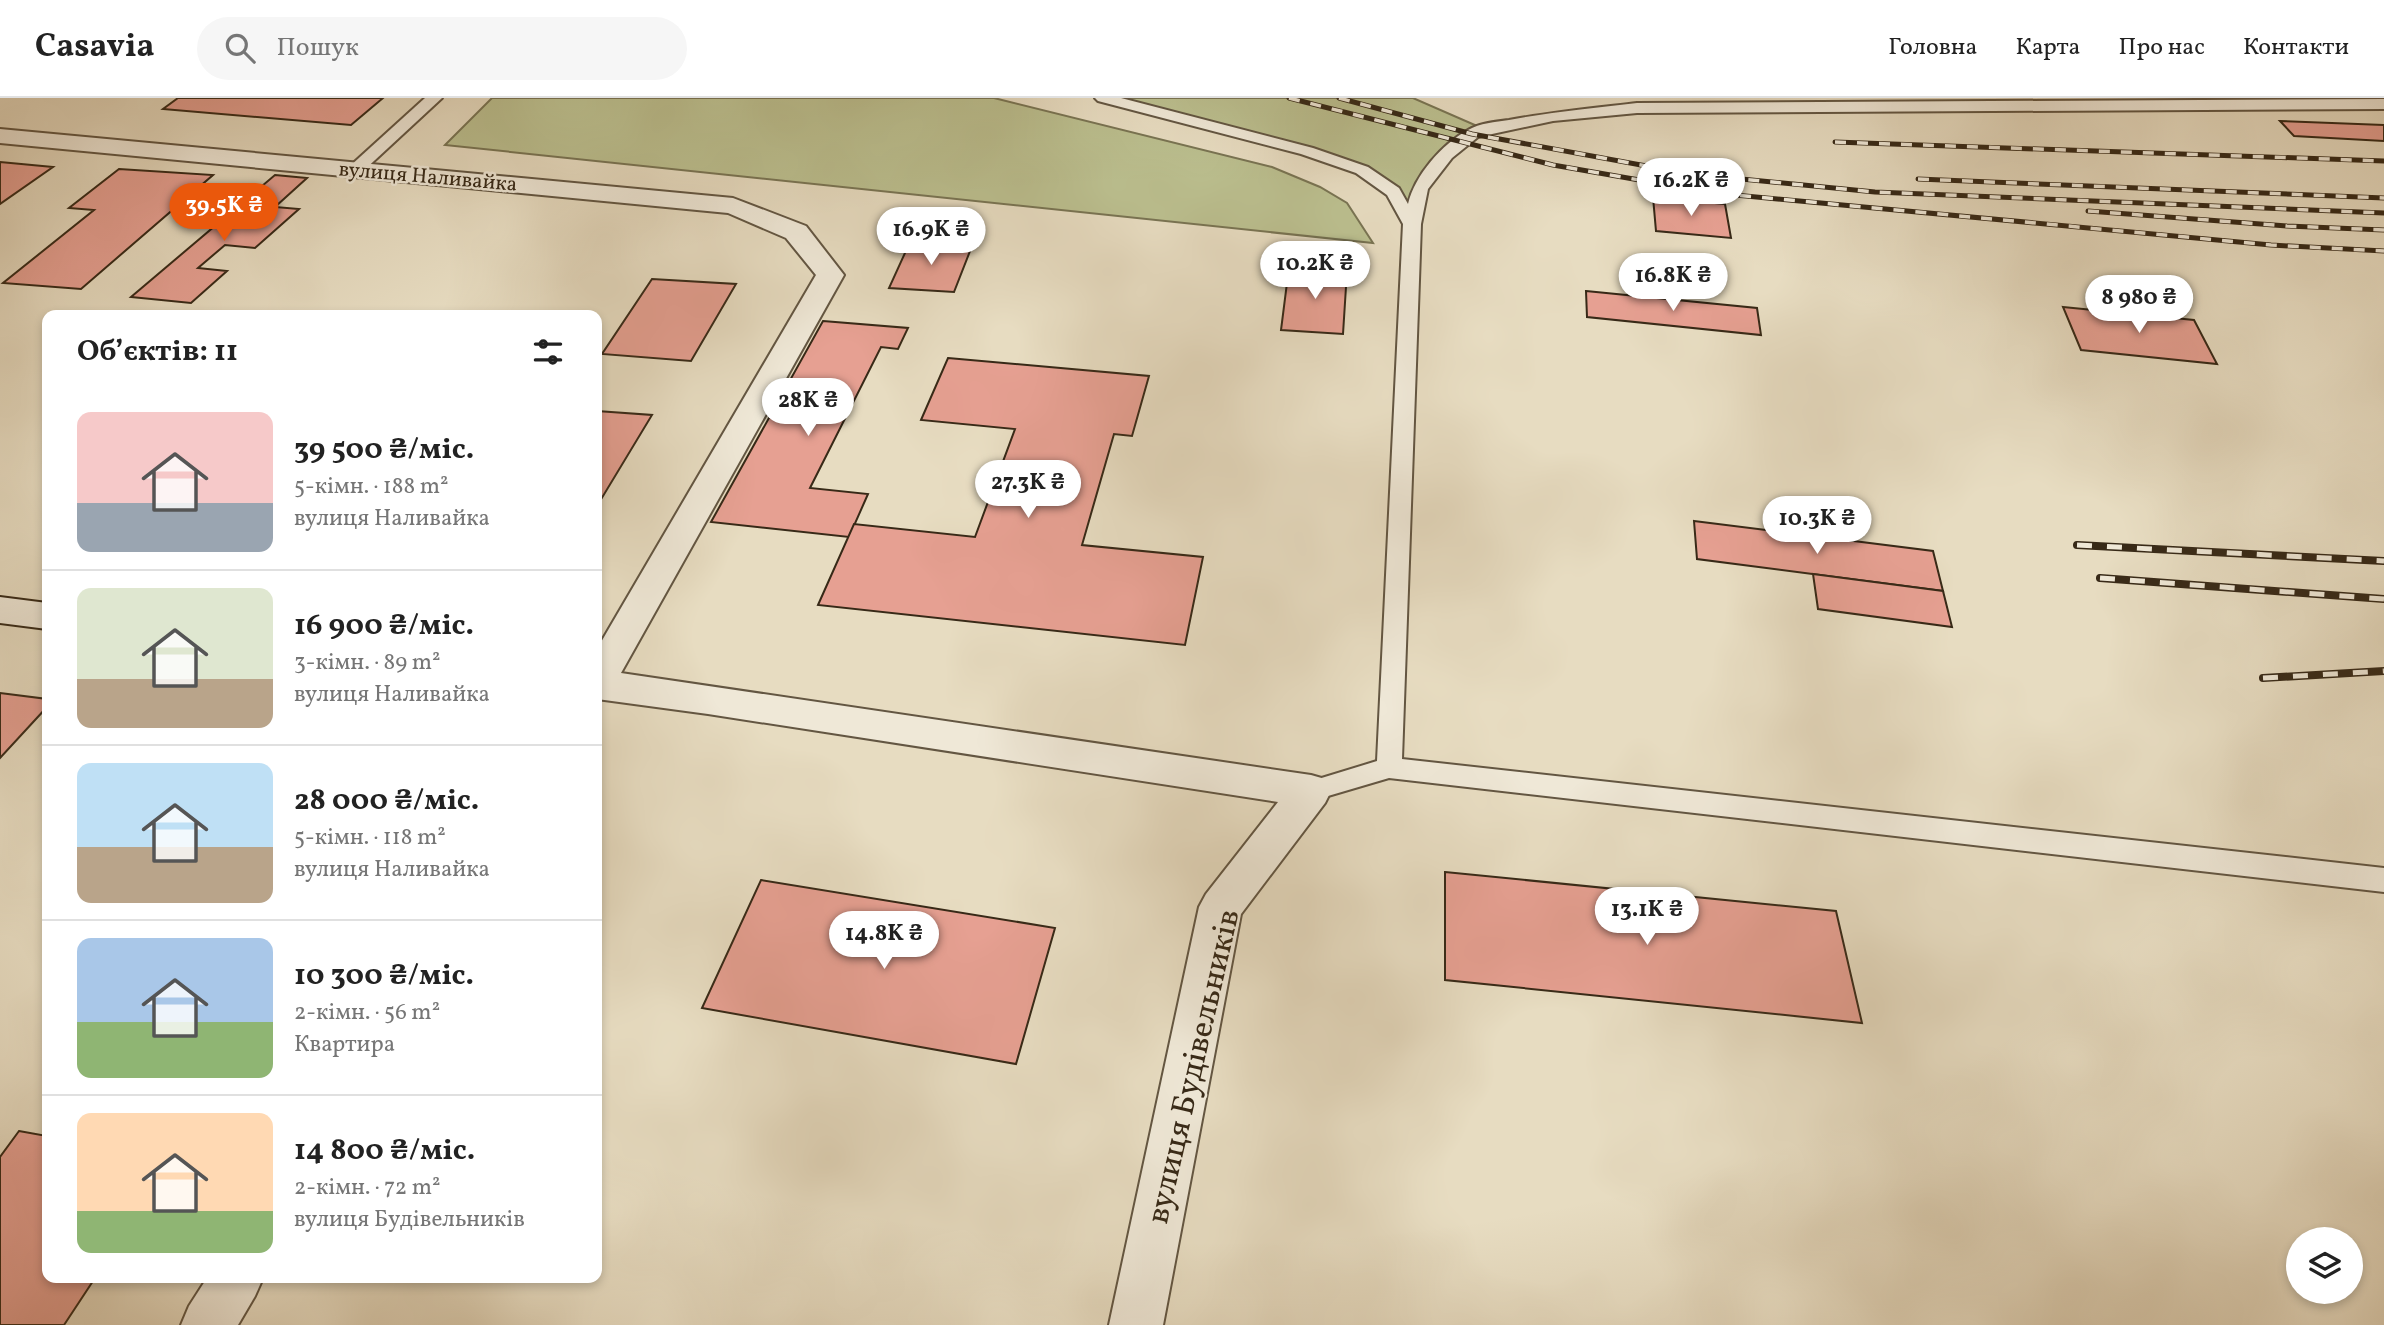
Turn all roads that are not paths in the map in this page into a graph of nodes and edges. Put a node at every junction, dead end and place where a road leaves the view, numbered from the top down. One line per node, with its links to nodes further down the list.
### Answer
1 (434, 98): 5 (lane)
2 (1103, 98): 6 (lane)
3 (2384, 104): 6 (lane)
4 (0, 136): 5 (street, вулиця Наливайка)
5 (355, 170): 9 (street, вулиця Наливайка)
6 (1412, 224): 11 (lane)
7 (0, 610): 8 (street)
8 (42, 615)
9 (602, 674)
10 (602, 684): 12 (street)
11 (1389, 768): 12 (lane); 13 (lane)
12 (1311, 791): 16 (street, вулиця Будівельників)
13 (2384, 880)
14 (234, 1283): 15 (street)
15 (208, 1325)
16 (1136, 1325)

